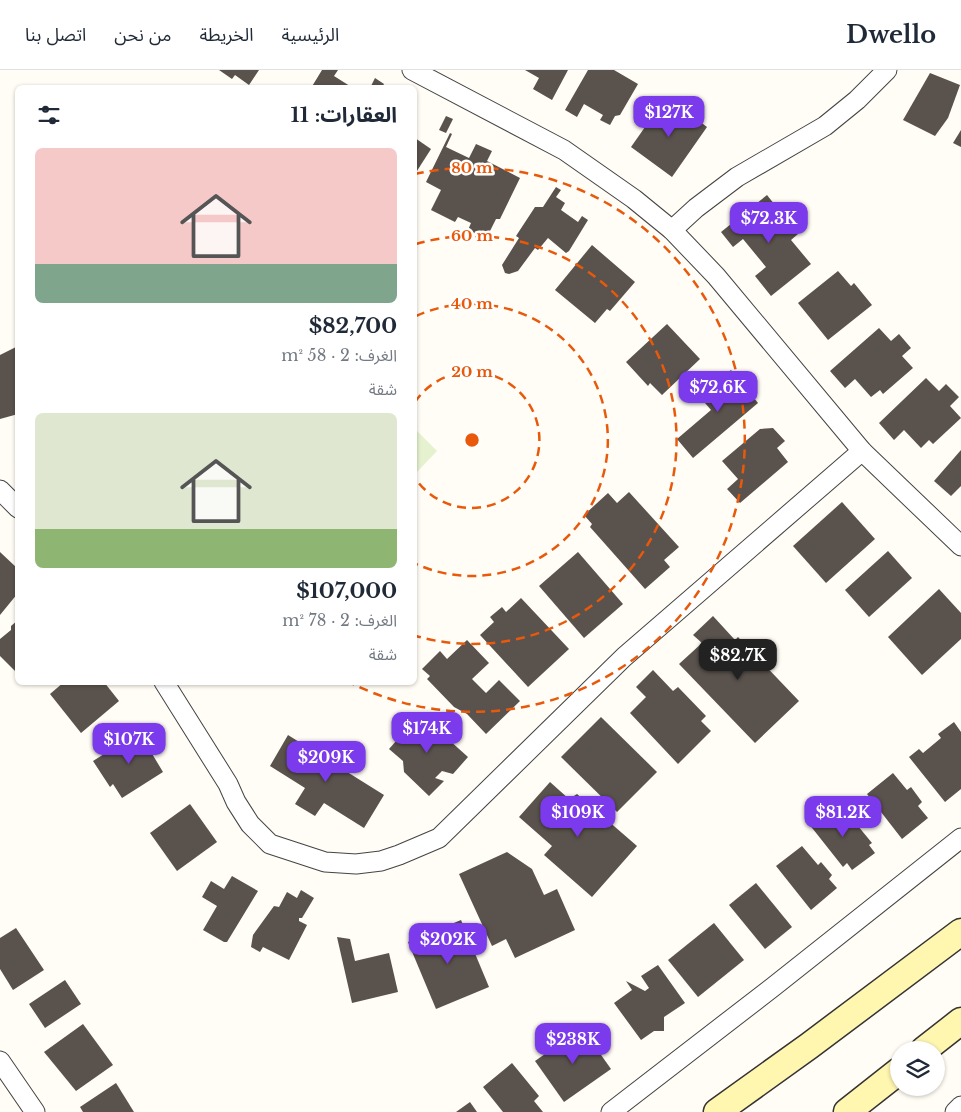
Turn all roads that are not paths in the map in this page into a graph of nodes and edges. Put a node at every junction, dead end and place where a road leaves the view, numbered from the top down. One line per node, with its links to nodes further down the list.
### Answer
1 (412, 70): 3 (street)
2 (887, 70): 3 (street)
3 (672, 230): 4 (street)
4 (862, 451): 7 (street); 8 (street)
5 (0, 490): 6 (street)
6 (15, 505)
7 (961, 546)
8 (166, 685)
9 (961, 838): 17 (street)
10 (961, 932): 18 (street)
11 (961, 1021): 12 (street)
12 (935, 1041)
13 (0, 1061): 16 (street)
14 (890, 1077): 19 (street)
15 (961, 1106): 20 (street)
16 (34, 1112)
17 (611, 1112)
18 (717, 1112)
19 (847, 1112)
20 (955, 1112)

